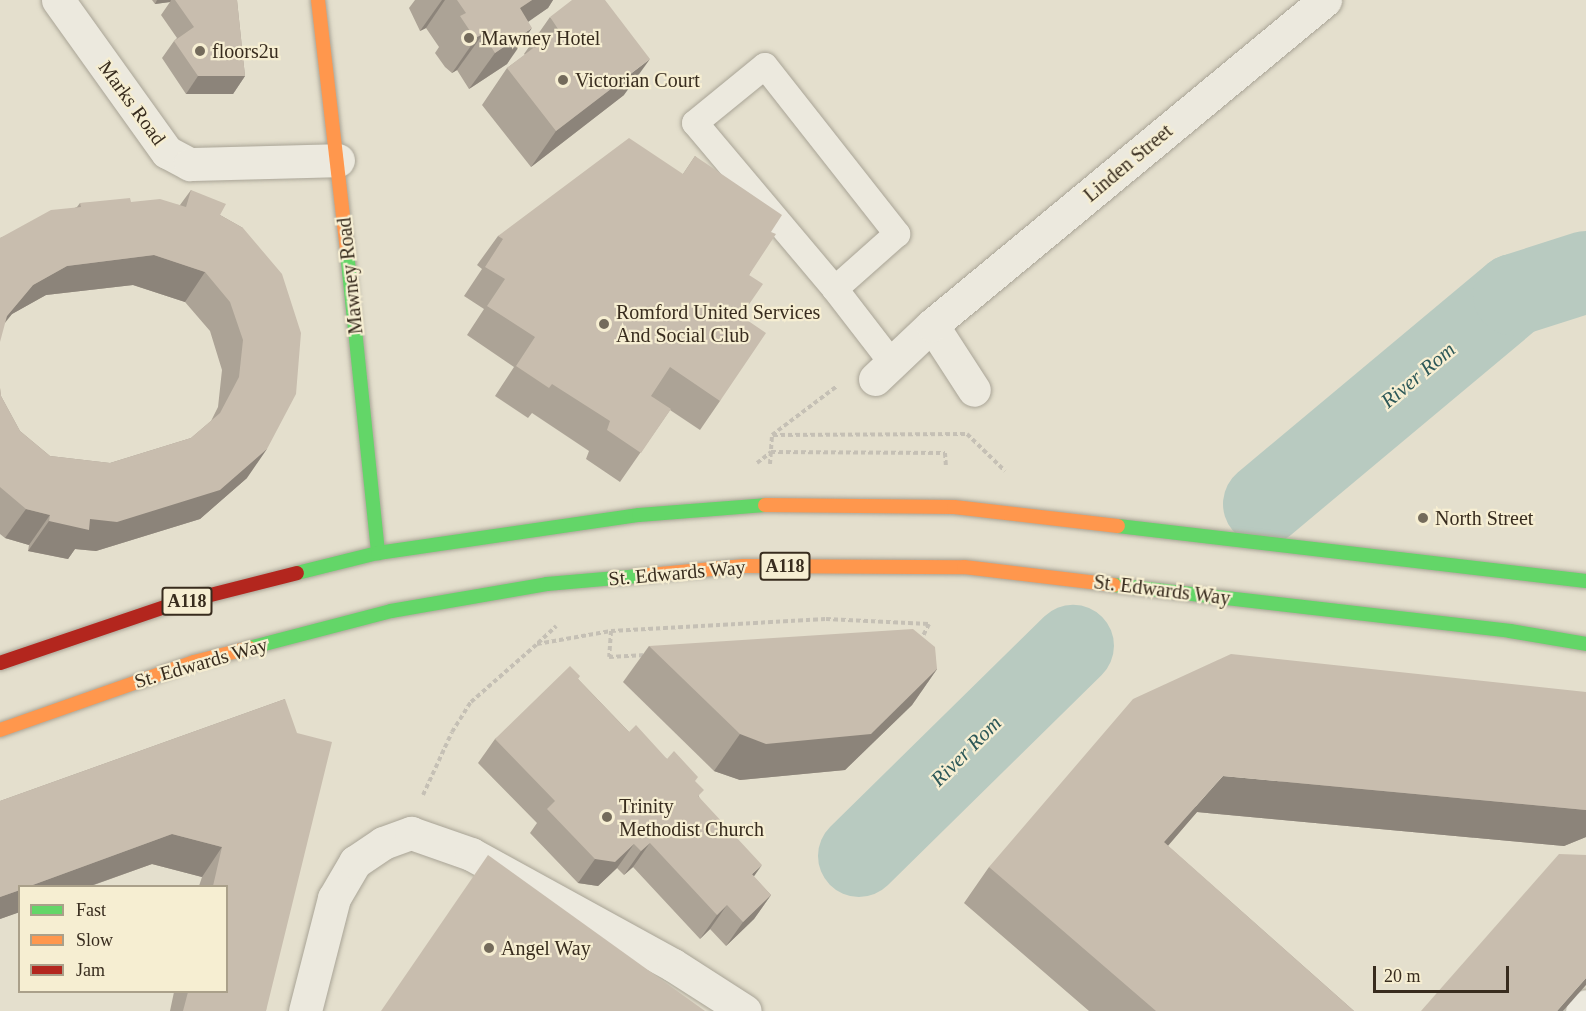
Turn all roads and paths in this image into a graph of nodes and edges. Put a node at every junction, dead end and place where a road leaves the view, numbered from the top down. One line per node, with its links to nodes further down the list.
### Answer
1 (58, 0): 4 (street, Marks Road)
2 (318, 0): 4 (main road, Mawney Road)
3 (1325, 0): 6 (street, Linden Street)
4 (338, 160): 12 (main road, Mawney Road)
5 (835, 289): 5 (lane); 7 (lane)
6 (932, 325): 7 (street, Linden Street); 8 (street)
7 (883, 371): 9 (path)
8 (974, 390)
9 (772, 435): 10 (path); 11 (path)
10 (946, 477)
11 (1013, 479)
12 (378, 554): 13 (main road, A118); 18 (main road, A118)
13 (1586, 581)
14 (611, 631): 16 (path); 17 (path); 20 (path)
15 (1586, 644): 19 (main road, St. Edwards Way / A118)
16 (918, 647)
17 (657, 654)
18 (0, 663)
19 (0, 730)
20 (411, 833): 22 (street); 23 (street)
21 (1586, 1006): 24 (street)
22 (305, 1011)
23 (745, 1011)
24 (1582, 1011)

